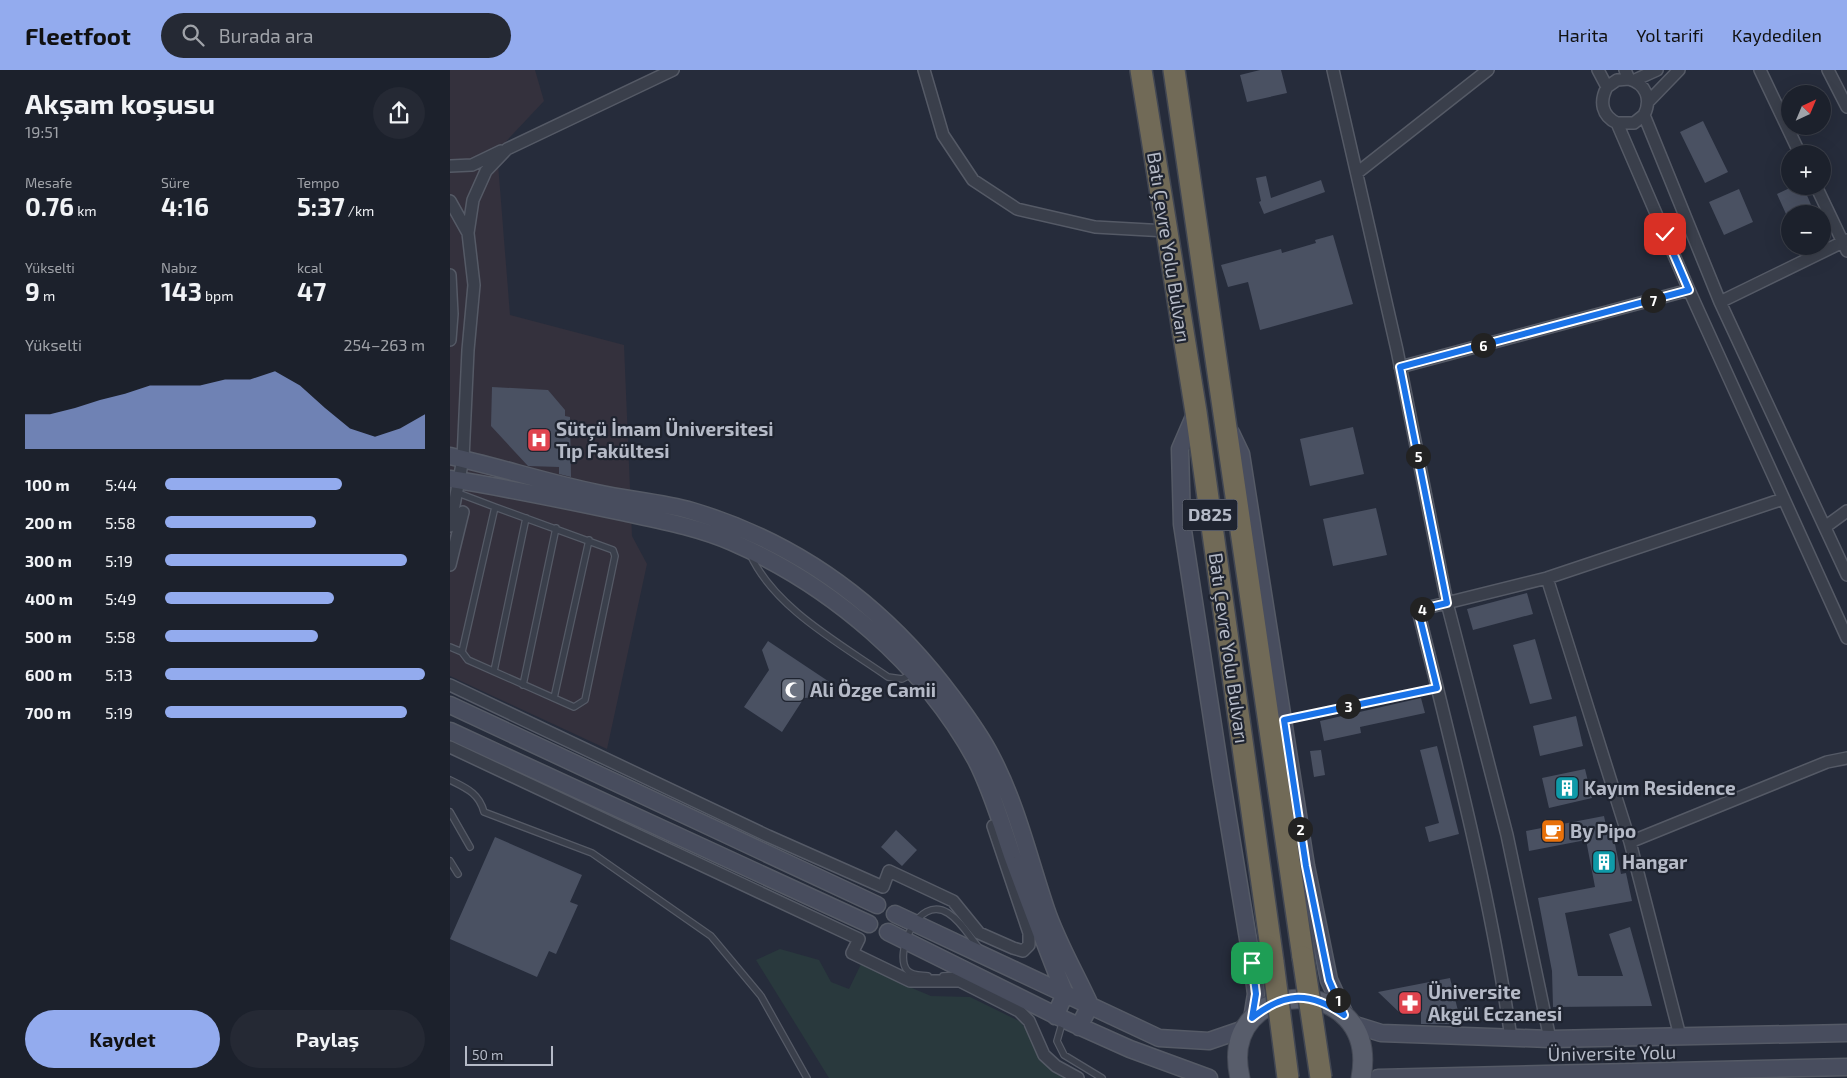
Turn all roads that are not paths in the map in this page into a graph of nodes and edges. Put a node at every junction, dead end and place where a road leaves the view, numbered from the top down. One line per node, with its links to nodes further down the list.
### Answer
1 (673, 70): 19 (street)
2 (924, 70): 24 (street)
3 (1141, 70): 24 (highway, Batı Çevre Yolu Bulvarı / D825)
4 (1174, 70): 33 (highway, Batı Çevre Yolu Bulvarı / D825)
5 (1333, 70): 21 (street)
6 (1488, 70): 21 (street)
7 (1598, 70): 13 (street)
8 (1656, 70): 12 (street)
9 (1679, 70): 14 (street)
10 (1760, 70): 18 (street)
11 (1828, 70): 15 (street)
12 (1630, 76): 13 (street); 14 (street)
13 (1607, 88): 17 (street)
14 (1648, 102): 16 (street)
15 (1847, 107)
16 (1644, 115): 17 (street); 29 (street)
17 (1617, 123): 28 (street)
18 (1796, 145)
19 (507, 149): 20 (street); 25 (street)
20 (450, 166)
21 (1357, 174): 31 (street)
22 (1821, 195): 26 (street)
23 (450, 201): 25 (street)
24 (1167, 232): 32 (highway, Batı Çevre Yolu Bulvarı / D825)
25 (468, 233): 34 (street)
26 (1846, 244): 29 (street)
27 (450, 275): 30 (street)
28 (1689, 290): 31 (street); 36 (street)
29 (1720, 302): 42 (street)
30 (450, 340)
31 (1400, 367): 49 (street)
32 (1196, 412): 83 (street); 98 (highway, Batı Çevre Yolu Bulvarı / D825, bridge)
33 (1227, 426): 60 (street); 99 (highway, Batı Çevre Yolu Bulvarı / D825, bridge)
34 (457, 458): 35 (street); 53 (street)
35 (456, 484): 37 (lane); 41 (street); 45 (street)
36 (1783, 499): 48 (street); 50 (street)
37 (495, 508): 40 (lane); 52 (lane)
38 (1847, 511): 42 (street)
39 (462, 512): 46 (street)
40 (526, 518): 43 (lane); 54 (lane)
41 (450, 526)
42 (1825, 527): 47 (street)
43 (556, 528): 44 (lane); 56 (lane)
44 (589, 540): 58 (lane); 58 (lane)
45 (748, 549): 53 (street); 53 (lane)
46 (450, 565)
47 (1847, 575)
48 (1548, 578): 49 (street); 67 (street)
49 (1447, 603): 57 (street); 88 (street)
50 (1847, 638)
51 (450, 648): 52 (lane)
52 (462, 652): 54 (lane)
53 (920, 668): 79 (street); 80 (street)
54 (494, 671): 56 (lane)
55 (450, 685): 66 (street)
56 (524, 685): 58 (lane)
57 (1437, 688): 60 (lane); 87 (street)
58 (554, 698)
59 (450, 705): 71 (street)
60 (1284, 720): 82 (street)
61 (450, 731): 74 (street)
62 (450, 747): 94 (street)
63 (1847, 758): 67 (street)
64 (450, 780): 93 (lane)
65 (450, 812): 68 (lane)
66 (993, 826)
67 (1630, 842): 86 (street)
68 (470, 847)
69 (450, 861): 70 (lane)
70 (458, 874)
71 (877, 905)
72 (895, 914): 73 (street)
73 (914, 923): 76 (lane); 77 (street); 77 (lane)
74 (869, 924)
75 (888, 932): 76 (street)
76 (906, 942): 78 (street); 78 (lane)
77 (986, 957): 79 (street)
78 (974, 975): 81 (street)
79 (1065, 994): 80 (street); 81 (street)
80 (1090, 1006): 83 (street); 84 (street)
81 (1059, 1018): 84 (street); 95 (lane)
82 (1348, 1020): 83 (main road); 87 (street); 100 (main road)
83 (1248, 1024): 97 (main road)
84 (1079, 1026): 96 (street)
85 (1847, 1033): 86 (street)
86 (1680, 1036): 88 (street)
87 (1511, 1038): 88 (street)
88 (1550, 1039)
89 (1847, 1067): 90 (street, Üniversite Yolu)
90 (1706, 1075): 92 (street, Üniversite Yolu)
91 (1519, 1076): 92 (street, Üniversite Yolu); 101 (street, Üniversite Yolu)
92 (1557, 1076)
93 (807, 1078)
94 (1078, 1078)
95 (1102, 1078)
96 (1209, 1078)
97 (1240, 1078)
98 (1288, 1078)
99 (1321, 1078)
100 (1361, 1078)
101 (1378, 1078)

